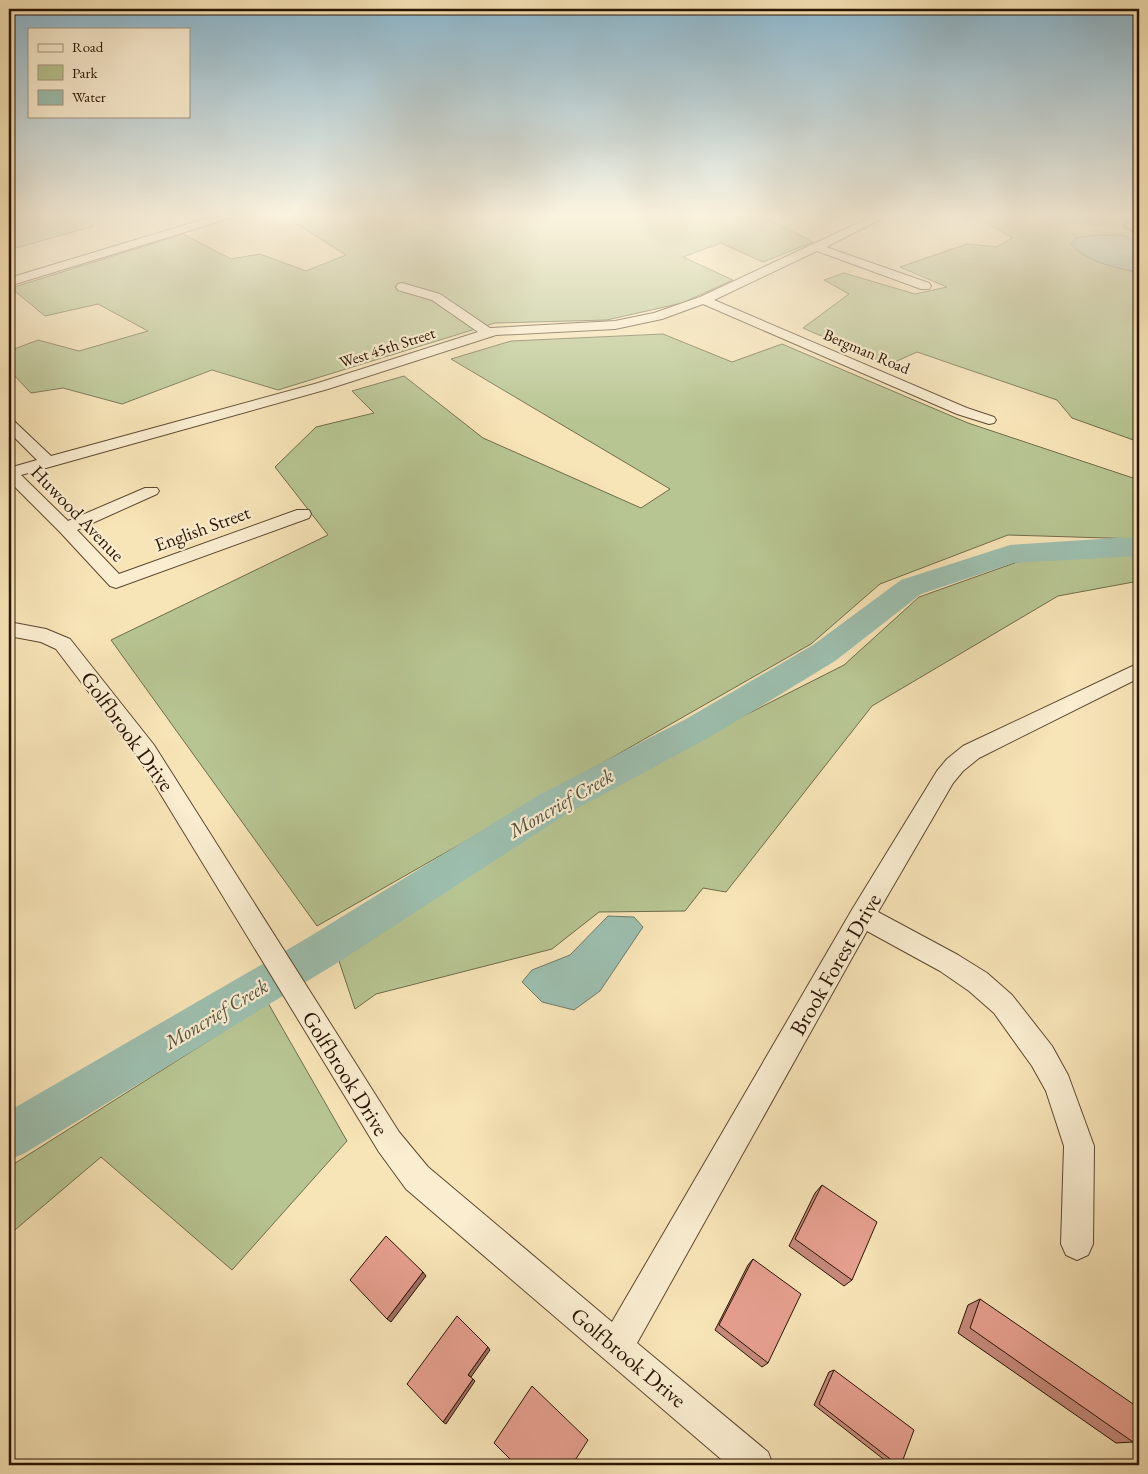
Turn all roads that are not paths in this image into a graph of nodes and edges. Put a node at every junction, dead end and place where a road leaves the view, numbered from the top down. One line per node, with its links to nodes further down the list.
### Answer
1 (739, 284): 5 (street, West 45th Street)
2 (918, 284): 3 (street)
3 (924, 286)
4 (402, 287): 6 (street)
5 (704, 300): 6 (street, West 45th Street); 7 (street, Bergman Road)
6 (488, 333): 9 (street, West 45th Street)
7 (989, 420)
8 (9, 424): 9 (street)
9 (48, 462): 10 (street, West 45th Street)
10 (9, 473): 13 (street, Huwood Avenue)
11 (151, 491): 13 (street)
12 (303, 514): 14 (street, English Street)
13 (66, 528): 14 (street, Huwood Avenue)
14 (116, 582)
15 (9, 629): 19 (street, Golfbrook Drive)
16 (1139, 670): 17 (street, Brook Forest Drive)
17 (862, 916): 18 (street); 19 (street, Brook Forest Drive)
18 (1077, 1244)
19 (617, 1346): 20 (street, Golfbrook Drive)
20 (755, 1465)

